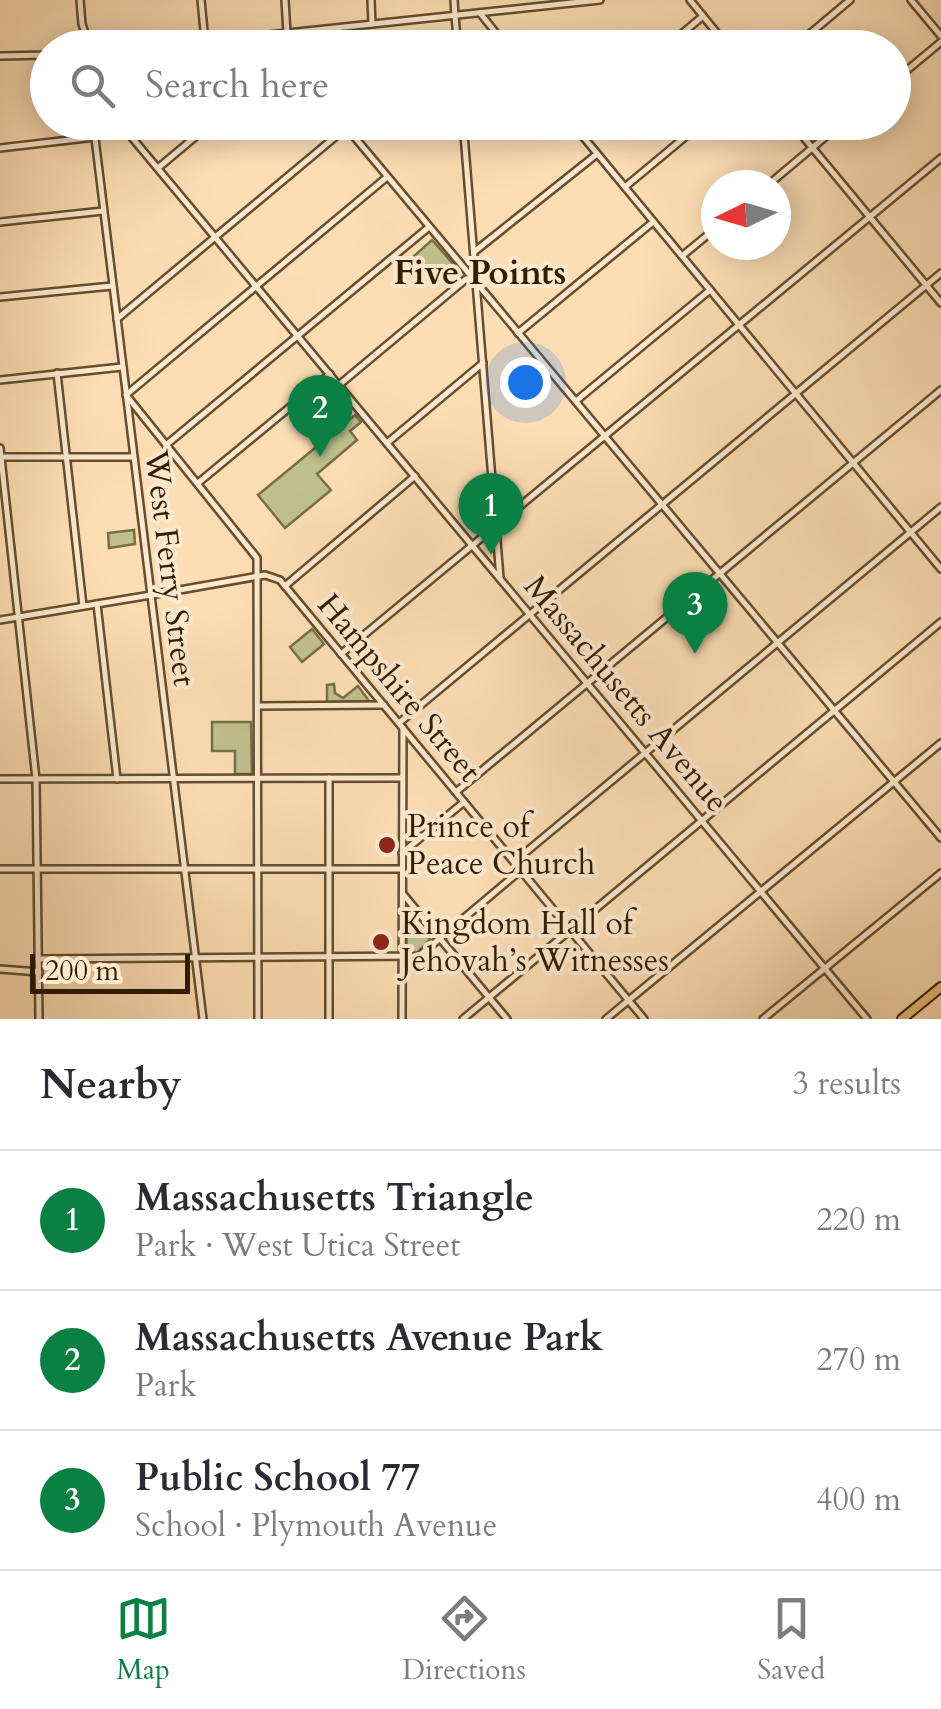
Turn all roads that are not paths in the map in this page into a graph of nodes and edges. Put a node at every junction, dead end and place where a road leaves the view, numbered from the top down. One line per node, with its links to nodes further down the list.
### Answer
1 (80, 0): 13 (street)
2 (201, 0): 17 (street)
3 (285, 0): 18 (street)
4 (370, 0): 14 (street)
5 (454, 0): 11 (street)
6 (600, 0): 10 (street)
7 (690, 0): 12 (street)
8 (850, 0): 24 (street)
9 (911, 0): 25 (street)
10 (480, 13): 11 (street); 21 (street)
11 (455, 16): 14 (street); 20 (street)
12 (703, 16): 22 (street); 23 (street)
13 (82, 24): 15 (street); 16 (street)
14 (372, 24): 19 (street)
15 (80, 30)
16 (85, 30)
17 (203, 30)
18 (287, 30)
19 (315, 30)
20 (456, 30)
21 (494, 30)
22 (686, 30)
23 (714, 30)
24 (814, 30)
25 (941, 39): 28 (street)
26 (30, 55): 27 (street)
27 (0, 56)
28 (911, 66)
29 (69, 140): 40 (street)
30 (95, 140): 48 (street, West Ferry Street)
31 (134, 140): 44 (street, Massachusetts Avenue)
32 (191, 140): 44 (street)
33 (327, 140): 53 (street)
34 (357, 140): 46 (street)
35 (465, 140): 55 (street)
36 (586, 140): 42 (street)
37 (681, 140): 47 (street)
38 (806, 140): 41 (street)
39 (822, 140): 41 (street)
40 (0, 148)
41 (812, 148): 45 (street); 49 (street)
42 (597, 154): 47 (street); 55 (street)
43 (941, 158): 49 (street)
44 (158, 168): 53 (street, Massachusetts Avenue)
45 (786, 170)
46 (388, 177): 52 (street); 61 (street)
47 (624, 187): 51 (street)
48 (103, 211): 50 (street); 60 (street, West Ferry Street)
49 (870, 217): 59 (street); 66 (street)
50 (0, 222)
51 (654, 222): 56 (street); 67 (street)
52 (429, 227): 58 (street); 68 (street)
53 (216, 237): 61 (street, Massachusetts Avenue); 65 (street)
54 (701, 240): 56 (street)
55 (474, 252): 58 (street)
56 (682, 256): 62 (street)
57 (941, 273): 59 (street)
58 (475, 278): 67 (street); 69 (street); 74 (street)
59 (926, 285): 64 (street); 76 (street)
60 (112, 286): 63 (street); 65 (street, West Ferry Street)
61 (256, 286): 68 (street, Massachusetts Avenue); 77 (street)
62 (710, 290): 66 (street); 78 (street)
63 (0, 297)
64 (941, 304)
65 (117, 319): 70 (street, West Ferry Street)
66 (739, 326): 76 (street); 79 (street)
67 (518, 333): 78 (street)
68 (298, 336): 72 (street, Massachusetts Avenue); 81 (street)
69 (482, 363): 80 (street); 91 (street)
70 (122, 367): 71 (street); 77 (street, West Ferry Street)
71 (57, 373): 73 (street); 83 (street)
72 (330, 374): 74 (street, Massachusetts Avenue); 88 (street)
73 (0, 380)
74 (339, 385): 80 (street, Massachusetts Avenue)
75 (941, 390): 86 (street)
76 (796, 394): 86 (street); 89 (street)
77 (126, 396): 81 (street); 84 (street, West Ferry Street)
78 (576, 401): 79 (street)
79 (605, 436): 89 (street); 91 (street)
80 (387, 442): 87 (street, Massachusetts Avenue)
81 (166, 446): 88 (street)
82 (0, 448): 85 (street)
83 (66, 457): 84 (street); 85 (street); 101 (street)
84 (133, 457): 99 (street, West Ferry Street)
85 (0, 458): 103 (street)
86 (853, 462): 92 (street); 95 (street)
87 (415, 476): 93 (street, Massachusetts Avenue); 98 (street)
88 (198, 484): 96 (street)
89 (663, 504): 95 (street); 102 (street)
90 (941, 507): 92 (street)
91 (496, 526): 93 (street); 97 (street)
92 (911, 532): 94 (street); 106 (street)
93 (473, 546): 97 (street, Massachusetts Avenue); 107 (street)
94 (941, 569)
95 (720, 573): 106 (street); 108 (street)
96 (258, 576): 98 (street, Hampshire Street); 99 (street); 110 (street)
97 (500, 578): 102 (street, Massachusetts Avenue)
98 (285, 586): 107 (street, Hampshire Street)
99 (150, 594): 100 (street); 119 (street, West Ferry Street)
100 (98, 604): 101 (street); 118 (street)
101 (83, 606): 103 (street)
102 (530, 614): 108 (street, Massachusetts Avenue); 112 (street)
103 (18, 617): 104 (street); 121 (street)
104 (0, 620)
105 (941, 622): 111 (street)
106 (778, 642): 111 (street); 114 (street)
107 (341, 654): 109 (street, Hampshire Street)
108 (587, 683): 114 (street, Massachusetts Avenue); 123 (street)
109 (384, 705): 110 (street); 112 (street, Hampshire Street)
110 (258, 706): 120 (street)
111 (834, 710): 122 (street); 125 (street)
112 (401, 726): 116 (street); 123 (street, Hampshire Street)
113 (941, 743): 122 (street)
114 (646, 753): 125 (street, Massachusetts Avenue); 128 (street)
115 (329, 778): 116 (street); 120 (street); 133 (street)
116 (402, 778): 127 (street)
117 (0, 779): 121 (street)
118 (117, 779): 119 (street); 121 (street)
119 (174, 779): 120 (street); 131 (street, West Ferry Street)
120 (258, 779): 132 (street)
121 (36, 780): 130 (street)
122 (894, 782): 126 (street); 137 (street)
123 (456, 792): 124 (street, Hampshire Street)
124 (464, 802): 127 (street); 128 (street, Hampshire Street)
125 (701, 819): 137 (street, Massachusetts Avenue); 139 (street)
126 (941, 838)
127 (402, 853): 134 (street)
128 (514, 862): 135 (street, Hampshire Street)
129 (0, 868): 130 (street)
130 (37, 868): 131 (street); 145 (street)
131 (184, 869): 132 (street); 141 (street, West Ferry Street)
132 (258, 869): 133 (street); 142 (street)
133 (329, 869): 134 (street); 143 (street)
134 (402, 870): 138 (street)
135 (521, 870): 139 (street, Hampshire Street); 140 (street)
136 (941, 873): 146 (street)
137 (761, 890): 146 (street, Massachusetts Avenue); 151 (street)
138 (402, 893): 140 (street); 144 (street)
139 (571, 930): 150 (street); 151 (street, Hampshire Street)
140 (441, 939): 144 (street); 150 (street)
141 (195, 958): 142 (street); 145 (street); 153 (street, West Ferry Street)
142 (257, 958): 143 (street); 154 (street)
143 (329, 958): 144 (street); 155 (street)
144 (402, 958): 156 (street)
145 (38, 959): 148 (street)
146 (825, 968): 161 (street); 162 (street, Massachusetts Avenue)
147 (0, 970): 148 (street)
148 (38, 972): 152 (street)
149 (941, 987): 163 (main road)
150 (489, 998): 157 (street); 158 (street)
151 (629, 1000): 159 (street); 160 (street, Hampshire Street)
152 (39, 1019)
153 (202, 1019)
154 (258, 1019)
155 (329, 1019)
156 (402, 1019)
157 (462, 1019)
158 (506, 1019)
159 (606, 1019)
160 (644, 1019)
161 (763, 1019)
162 (868, 1019)
163 (902, 1019)

